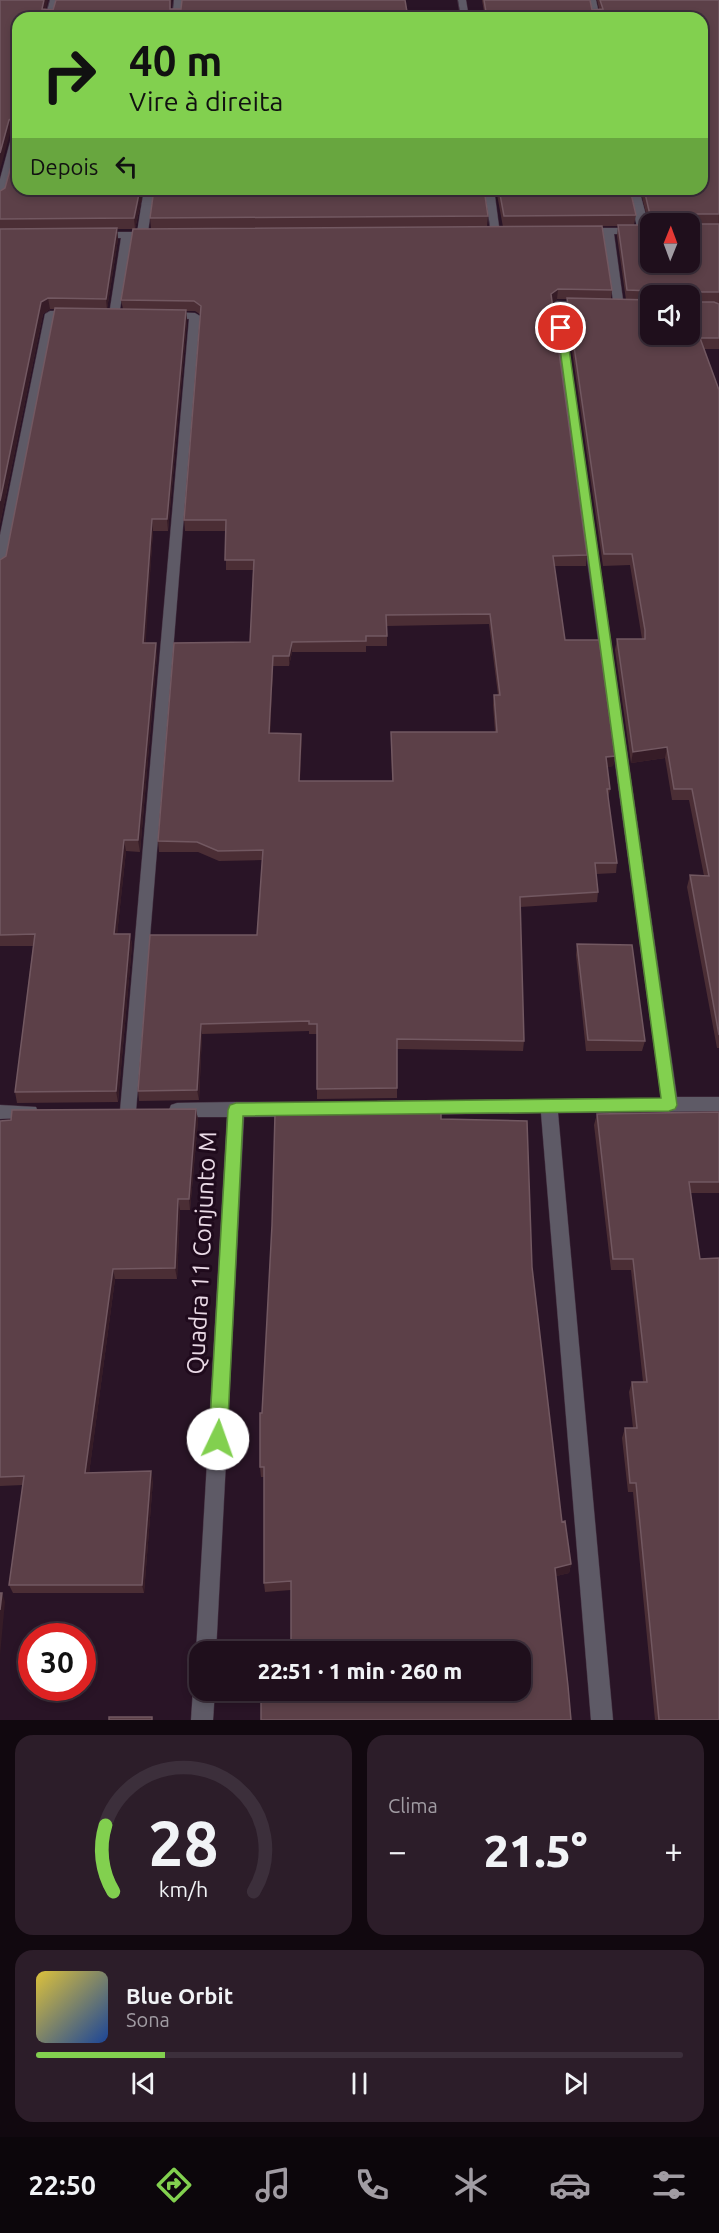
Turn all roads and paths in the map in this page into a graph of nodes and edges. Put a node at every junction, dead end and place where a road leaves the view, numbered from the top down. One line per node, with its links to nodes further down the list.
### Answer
1 (12, 153): 5 (street)
2 (148, 195): 14 (street)
3 (491, 195): 10 (street)
4 (636, 195): 6 (street)
5 (0, 198)
6 (641, 213)
7 (574, 231): 8 (street)
8 (608, 231): 9 (street); 20 (street)
9 (640, 231)
10 (484, 232)
11 (166, 234): 14 (street)
12 (92, 235): 13 (street)
13 (127, 235): 14 (street); 16 (street)
14 (142, 235)
15 (82, 314): 18 (street)
16 (114, 315)
17 (148, 315): 24 (street)
18 (0, 567)
19 (719, 1104): 20 (street)
20 (669, 1105): 21 (street)
21 (549, 1107): 23 (street); 30 (street)
22 (164, 1110): 23 (street)
23 (236, 1110): 27 (street, Quadra 11 Conjunto M)
24 (128, 1111)
25 (0, 1112): 26 (street)
26 (47, 1112)
27 (207, 1641)
28 (203, 1701): 29 (street)
29 (202, 1720)
30 (602, 1720)

